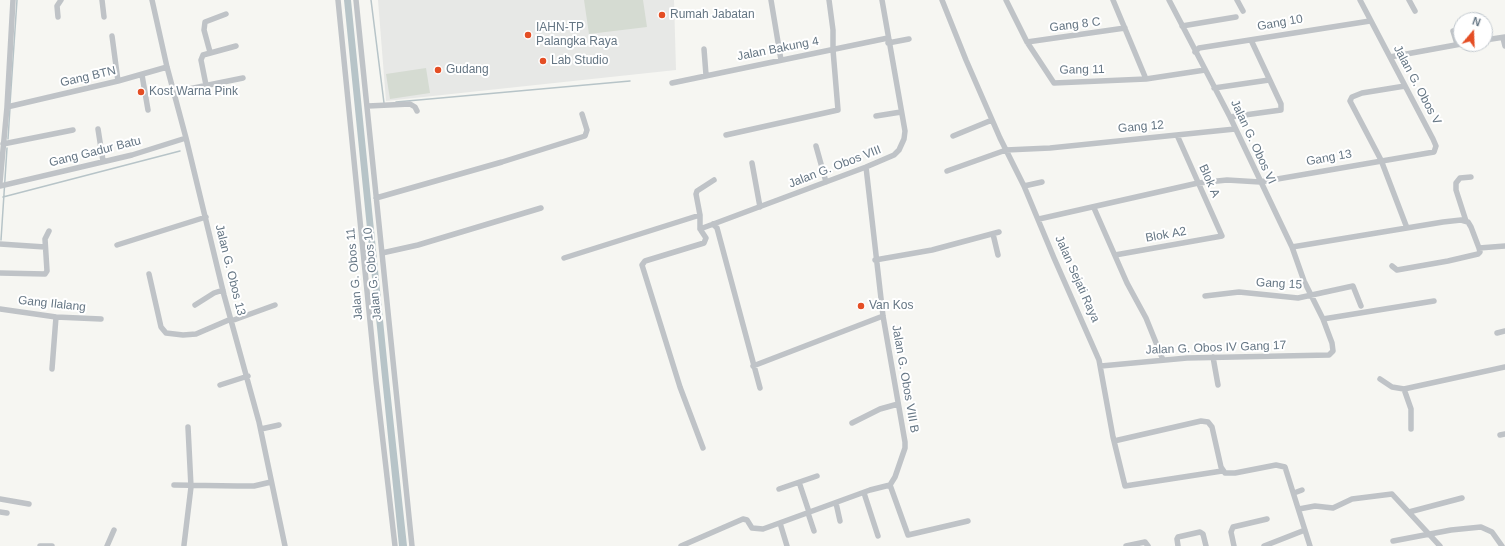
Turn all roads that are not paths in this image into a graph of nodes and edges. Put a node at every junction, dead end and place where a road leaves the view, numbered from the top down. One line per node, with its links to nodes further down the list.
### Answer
1 (13, 0): 55 (street)
2 (60, 0): 20 (street)
3 (102, 0): 21 (street)
4 (152, 0): 42 (street, Jalan G. Obos 13)
5 (338, 0): 188 (street, Jalan G. Obos 11)
6 (356, 0): 56 (street, Jalan G. Obos 10)
7 (771, 0): 41 (street)
8 (829, 0): 37 (street)
9 (882, 0): 30 (street, Jalan G. Obos VIII)
10 (942, 0): 63 (street, Jalan Sejati Raya)
11 (1006, 0): 32 (street, Gang 11)
12 (1113, 0): 25 (street)
13 (1168, 0): 24 (street, Jalan G. Obos VI)
14 (1237, 0): 17 (street)
15 (1360, 0): 23 (street, Jalan G. Obos V)
16 (1409, 0): 18 (street)
17 (1243, 11)
18 (1415, 11)
19 (226, 14): 38 (street)
20 (58, 17)
21 (104, 17)
22 (1236, 17): 24 (street)
23 (1370, 20): 31 (street, Gang 10); 40 (street, Jalan G. Obos V)
24 (1182, 26): 39 (street, Jalan G. Obos VI)
25 (1125, 28): 32 (street, Gang 8 C); 47 (street)
26 (112, 36): 49 (street)
27 (1504, 37): 29 (street); 35 (street)
28 (909, 39): 30 (street, Jalan Bakung 4)
29 (1493, 39)
30 (888, 40): 37 (street, Jalan Bakung 4); 59 (street, Jalan G. Obos VIII)
31 (1251, 40): 39 (street, Gang 10); 48 (street)
32 (1027, 42): 47 (street, Gang 11)
33 (1453, 45): 40 (street)
34 (236, 46): 38 (street)
35 (1505, 46)
36 (704, 49): 45 (street)
37 (833, 50): 41 (street, Jalan Bakung 4); 67 (street)
38 (210, 52): 51 (street)
39 (1195, 52): 43 (street, Jalan G. Obos VI)
40 (1390, 57): 52 (street, Jalan G. Obos V)
41 (781, 60): 45 (street, Jalan Bakung 4)
42 (167, 67): 44 (street, Gang BTN); 54 (street, Jalan G. Obos 13)
43 (1205, 70): 47 (street, Gang 11); 53 (street, Jalan G. Obos VI)
44 (142, 75): 49 (street, Gang BTN); 57 (street)
45 (706, 76): 50 (street, Jalan Bakung 4)
46 (243, 78): 51 (street)
47 (1146, 79)
48 (1268, 80): 53 (street); 62 (street)
49 (118, 82): 55 (street, Gang BTN)
50 (672, 83)
51 (206, 85): 54 (street)
52 (1405, 86): 74 (street, Jalan G. Obos V); 75 (street)
53 (1214, 88): 62 (street, Jalan G. Obos VI)
54 (174, 92): 70 (street, Jalan G. Obos 13)
55 (9, 106): 71 (street)
56 (368, 106): 58 (street); 90 (street, Jalan G. Obos 10)
57 (148, 110)
58 (417, 111)
59 (902, 112): 61 (street); 78 (street, Jalan G. Obos VIII)
60 (582, 114): 90 (street)
61 (876, 116)
62 (1230, 117): 65 (street, Jalan G. Obos VI)
63 (992, 120): 69 (street); 73 (street, Jalan Sejati Raya)
64 (98, 129): 76 (street)
65 (1234, 129): 68 (street, Gang 12); 86 (street, Jalan G. Obos VI)
66 (73, 130): 71 (street)
67 (726, 135)
68 (1177, 135): 73 (street, Gang 12); 87 (street, Blok A)
69 (953, 136)
70 (186, 138): 76 (street, Gang Gadur Batu); 95 (street, Jalan G. Obos 13)
71 (3, 144): 79 (street)
72 (816, 146): 84 (street)
73 (1006, 150): 80 (street, Gang 12); 89 (street, Jalan Sejati Raya)
74 (1403, 158): 75 (street, Gang 13)
75 (1381, 160): 86 (street, Gang 13); 99 (street)
76 (103, 161): 88 (street, Gang Gadur Batu)
77 (752, 163): 91 (street)
78 (866, 167): 84 (street, Jalan G. Obos VIII); 113 (street, Jalan G. Obos VIII B)
79 (1, 168): 83 (street)
80 (946, 171)
81 (1471, 176): 97 (street)
82 (714, 180): 94 (street)
83 (0, 182)
84 (826, 182): 91 (street, Jalan G. Obos VIII)
85 (1042, 182): 89 (street)
86 (1260, 182): 87 (street, Gang 13); 107 (street, Jalan G. Obos VI)
87 (1198, 183): 93 (street, Gang 13); 102 (street, Blok A)
88 (0, 186)
89 (1024, 186): 96 (street, Jalan Sejati Raya)
90 (376, 198): 109 (street, Jalan G. Obos 10)
91 (760, 207): 98 (street, Jalan G. Obos VIII)
92 (541, 208): 109 (street)
93 (1094, 208): 96 (street, Gang 13); 111 (street)
94 (700, 215): 100 (street); 112 (street)
95 (206, 217): 104 (street); 117 (street, Jalan G. Obos 13)
96 (1039, 219): 136 (street, Jalan Sejati Raya)
97 (1466, 221): 99 (street); 108 (street)
98 (713, 224): 100 (street, Jalan G. Obos VIII); 135 (street)
99 (1407, 228): 107 (street)
100 (700, 229): 152 (street)
101 (49, 231): 106 (street)
102 (1222, 236): 111 (street, Blok A2)
103 (0, 244): 106 (street)
104 (117, 245)
105 (1505, 246): 108 (street)
106 (45, 247): 115 (street)
107 (1292, 247): 119 (street, Jalan G. Obos VI)
108 (1479, 248): 114 (street)
109 (382, 254): 189 (street, Jalan G. Obos 10)
110 (998, 254): 113 (street)
111 (1115, 255): 134 (street)
112 (564, 258)
113 (875, 260): 125 (street, Jalan G. Obos VIII B)
114 (1392, 266)
115 (0, 272)
116 (149, 274): 129 (street)
117 (223, 290): 121 (street); 129 (street, Jalan G. Obos 13)
118 (1205, 296): 119 (street, Gang 15)
119 (1311, 296): 123 (street, Gang 15); 128 (street, Jalan G. Obos VI)
120 (1434, 301): 128 (street)
121 (195, 305)
122 (275, 305): 129 (street)
123 (1361, 306)
124 (0, 309): 126 (street, Gang Ilalang)
125 (883, 316): 135 (street); 145 (street, Jalan G. Obos VIII B)
126 (56, 317): 127 (street, Gang Ilalang); 138 (street)
127 (101, 319)
128 (1324, 319): 132 (street, Jalan G. Obos VI)
129 (231, 320): 139 (street, Jalan G. Obos 13)
130 (1505, 331): 131 (street)
131 (1497, 333)
132 (1331, 355): 133 (street, Jalan G. Obos IV Gang 17)
133 (1213, 357): 134 (street, Jalan G. Obos IV Gang 17); 142 (street)
134 (1163, 360): 136 (street, Jalan G. Obos IV Gang 17)
135 (753, 366): 143 (street)
136 (1101, 366): 151 (street, Jalan Sejati Raya)
137 (1505, 367): 144 (street)
138 (52, 369)
139 (248, 376): 141 (street); 149 (street, Jalan G. Obos 13)
140 (1380, 379): 144 (street)
141 (220, 385)
142 (1218, 385)
143 (760, 388)
144 (1404, 390): 150 (street)
145 (898, 404): 146 (street); 157 (street, Jalan G. Obos VIII B)
146 (852, 423)
147 (278, 425): 149 (street)
148 (188, 427): 159 (street)
149 (261, 429): 155 (street, Jalan G. Obos 13)
150 (1411, 429)
151 (1114, 441): 153 (street, Jalan Sejati Raya); 153 (street)
152 (703, 448)
153 (1222, 471): 163 (street)
154 (817, 476): 156 (street)
155 (271, 482): 159 (street); 187 (street, Jalan G. Obos 13)
156 (799, 482): 160 (street); 170 (street)
157 (890, 485): 162 (street); 175 (street)
158 (174, 486): 159 (street)
159 (191, 487): 183 (street)
160 (779, 489)
161 (1302, 490): 163 (street)
162 (864, 493): 166 (street); 180 (street)
163 (1294, 493): 168 (street)
164 (1462, 498): 171 (street)
165 (0, 499): 167 (street)
166 (836, 503): 170 (street); 174 (street)
167 (28, 504)
168 (1299, 509): 171 (street); 178 (street)
169 (0, 512): 172 (street)
170 (809, 512): 176 (street); 179 (street)
171 (1409, 512): 181 (street)
172 (7, 513)
173 (1267, 519): 196 (street)
174 (840, 521)
175 (968, 521)
176 (780, 523): 190 (street); 191 (street)
177 (114, 530): 186 (street)
178 (1305, 530): 197 (street); 198 (street)
179 (814, 531)
180 (878, 536)
181 (1430, 536): 182 (street); 199 (street); 200 (street)
182 (1393, 542)
183 (184, 545)
184 (40, 546): 185 (street)
185 (52, 546)
186 (107, 546)
187 (285, 546)
188 (395, 546)
189 (412, 546)
190 (682, 546)
191 (787, 546)
192 (1126, 546): 193 (street)
193 (1148, 546)
194 (1178, 546): 195 (street)
195 (1206, 546)
196 (1234, 546)
197 (1264, 546)
198 (1310, 546)
199 (1440, 546)
200 (1502, 546)

